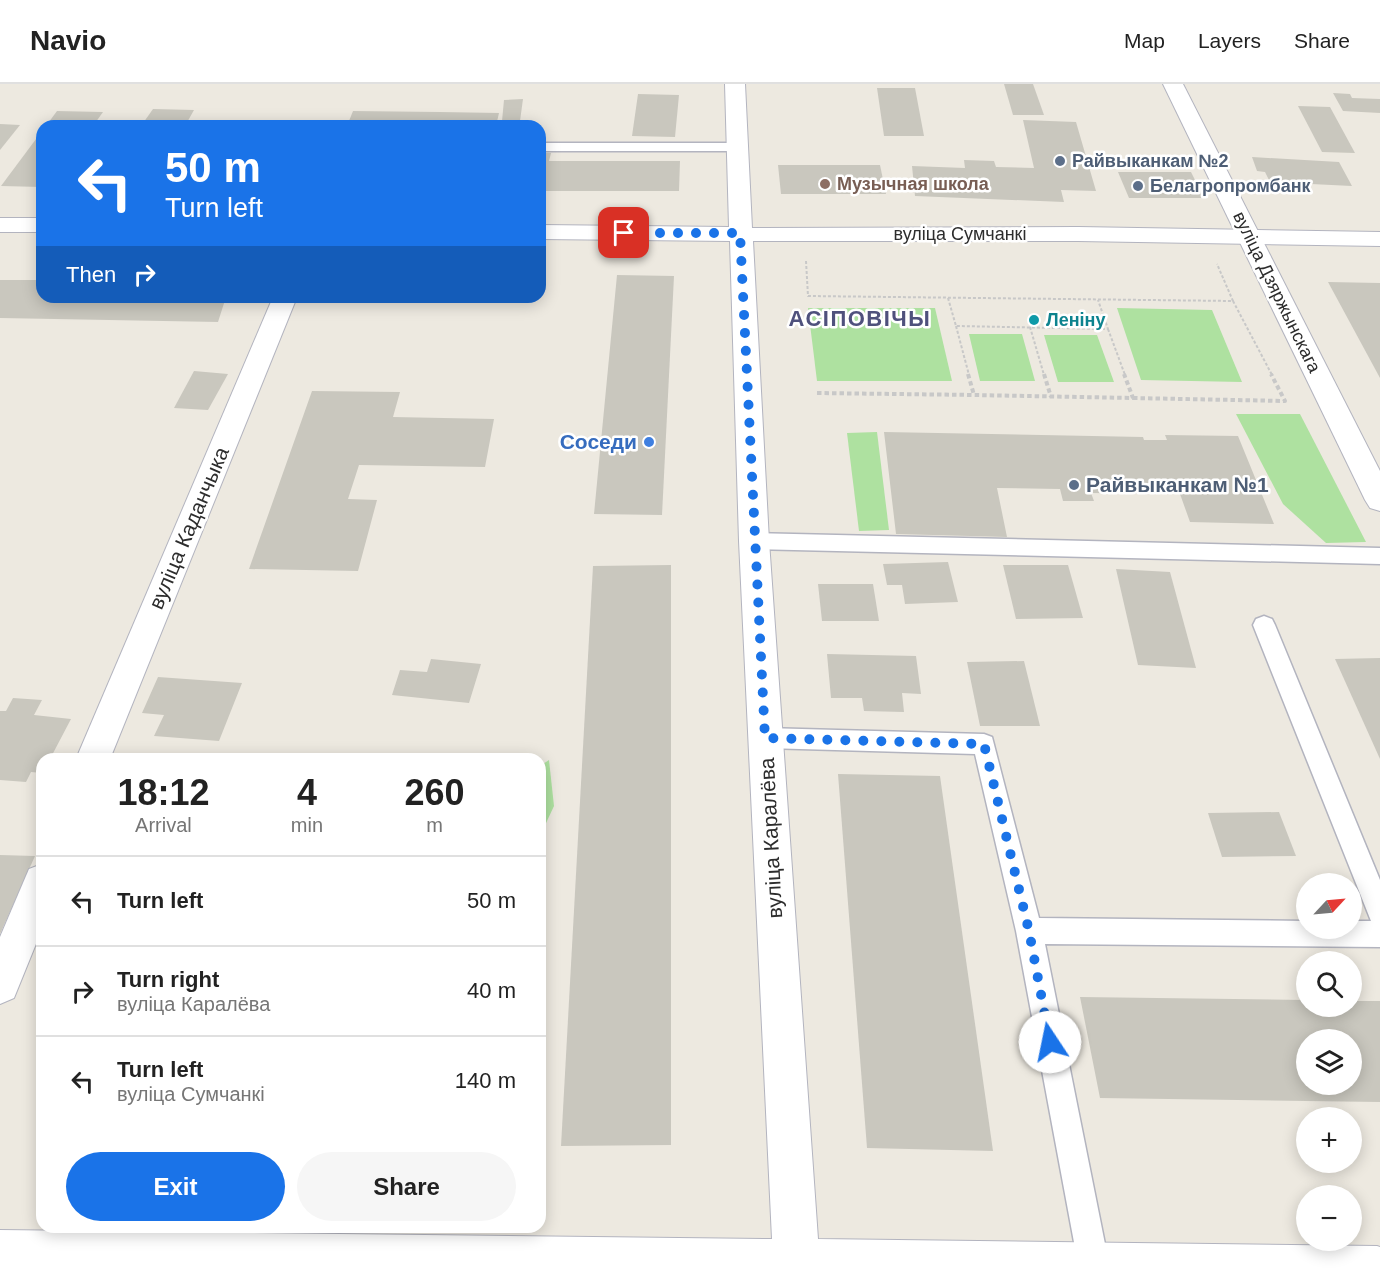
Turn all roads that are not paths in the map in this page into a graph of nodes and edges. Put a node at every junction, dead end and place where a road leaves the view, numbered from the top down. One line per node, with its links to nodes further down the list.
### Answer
1 (735, 84): 4 (street, вуліца Каралёва)
2 (1173, 84): 9 (street, вуліца Дзяржынскага)
3 (546, 147): 4 (lane)
4 (737, 147): 8 (street, вуліца Каралёва)
5 (0, 225): 6 (street)
6 (36, 225)
7 (546, 232): 8 (street, вуліца Сумчанкі)
8 (740, 233): 9 (street, вуліца Сумчанкі); 13 (street, вуліца Каралёва)
9 (1249, 238): 10 (street, вуліца Сумчанкі); 12 (street, вуліца Дзяржынскага)
10 (1380, 239)
11 (283, 303): 17 (street, вуліца Каданчыка)
12 (1380, 500)
13 (754, 541): 14 (lane); 16 (street, вуліца Каралёва)
14 (1380, 556)
15 (1264, 625): 19 (lane)
16 (765, 738): 20 (lane); 25 (street, вуліца Каралёва)
17 (95, 753)
18 (36, 897): 22 (street)
19 (1380, 912)
20 (1029, 931): 21 (lane); 24 (lane)
21 (1380, 934)
22 (0, 984)
23 (0, 1254): 25 (street)
24 (1093, 1264): 25 (street); 26 (street)
25 (797, 1265)
26 (1377, 1269)

